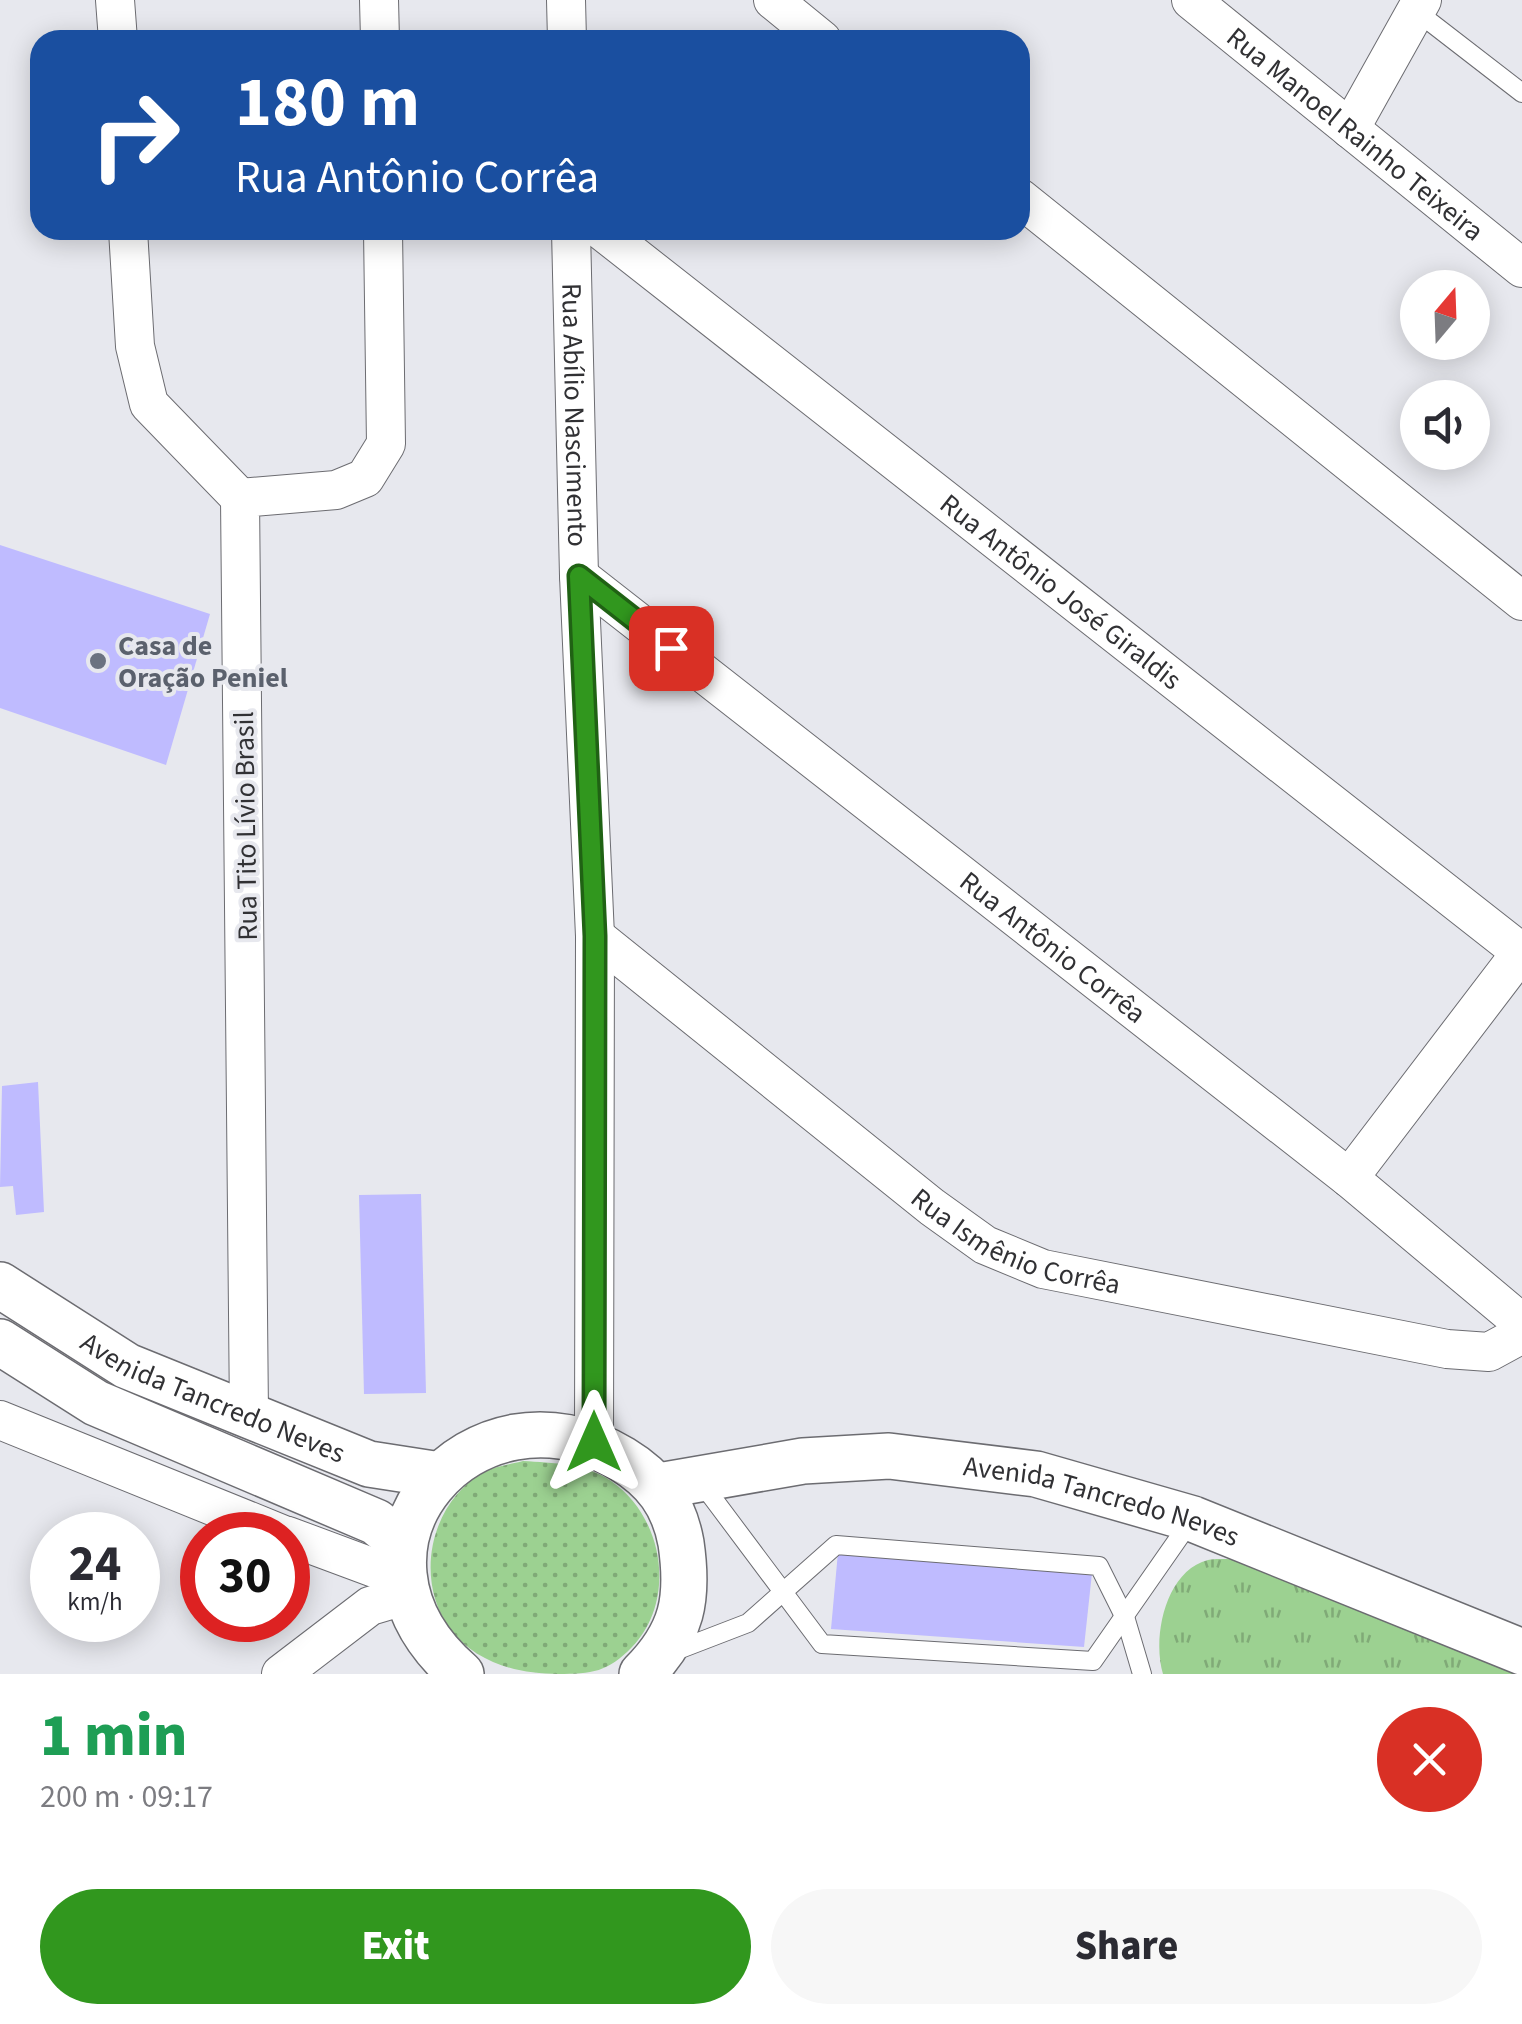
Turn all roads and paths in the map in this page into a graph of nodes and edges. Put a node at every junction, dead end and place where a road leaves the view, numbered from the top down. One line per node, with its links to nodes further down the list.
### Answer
1 (116, 0): 7 (street)
2 (379, 0): 8 (street)
3 (566, 0): 9 (street)
4 (772, 0): 10 (street)
5 (1191, 0): 12 (street, Rua Manoel Rainho Teixeira)
6 (1419, 5): 11 (lane); 12 (street)
7 (118, 30)
8 (380, 30)
9 (567, 30)
10 (810, 30)
11 (1522, 92)
12 (1350, 129): 18 (street, Rua Manoel Rainho Teixeira)
13 (1030, 206): 21 (street)
14 (129, 240): 19 (street)
15 (382, 240): 19 (street)
16 (571, 240): 20 (street, Rua Abílio Nascimento)
17 (614, 240): 23 (street, Rua Antônio José Giraldis)
18 (1522, 268)
19 (240, 498): 29 (street, Rua Tito Lívio Brasil)
20 (579, 576): 22 (street, Rua Abílio Nascimento); 24 (street, Rua Antônio Corrêa)
21 (1522, 601)
22 (595, 936): 27 (street, Rua Ismênio Corrêa); 31 (street, Rua Abílio Nascimento)
23 (1522, 952): 24 (street)
24 (1349, 1178): 26 (street, Rua Antônio Corrêa)
25 (0, 1285): 29 (street, Avenida Tancredo Neves)
26 (1522, 1323)
27 (1522, 1334)
28 (0, 1342): 37 (street, Avenida Tancredo Neves)
29 (248, 1415): 32 (street, Avenida Tancredo Neves)
30 (0, 1420): 34 (street)
31 (594, 1442): 32 (street); 33 (street)
32 (440, 1475): 37 (street)
33 (679, 1482): 35 (street, Avenida Tancredo Neves); 38 (lane); 41 (street)
34 (227, 1512)
35 (1193, 1519): 39 (lane); 40 (street, Avenida Tancredo Neves)
36 (310, 1544): 37 (street)
37 (404, 1573): 42 (street); 43 (street)
38 (780, 1591): 39 (lane); 39 (lane); 41 (lane)
39 (1126, 1620): 44 (lane)
40 (1522, 1652)
41 (651, 1665)
42 (281, 1674)
43 (461, 1674)
44 (1142, 1674)

